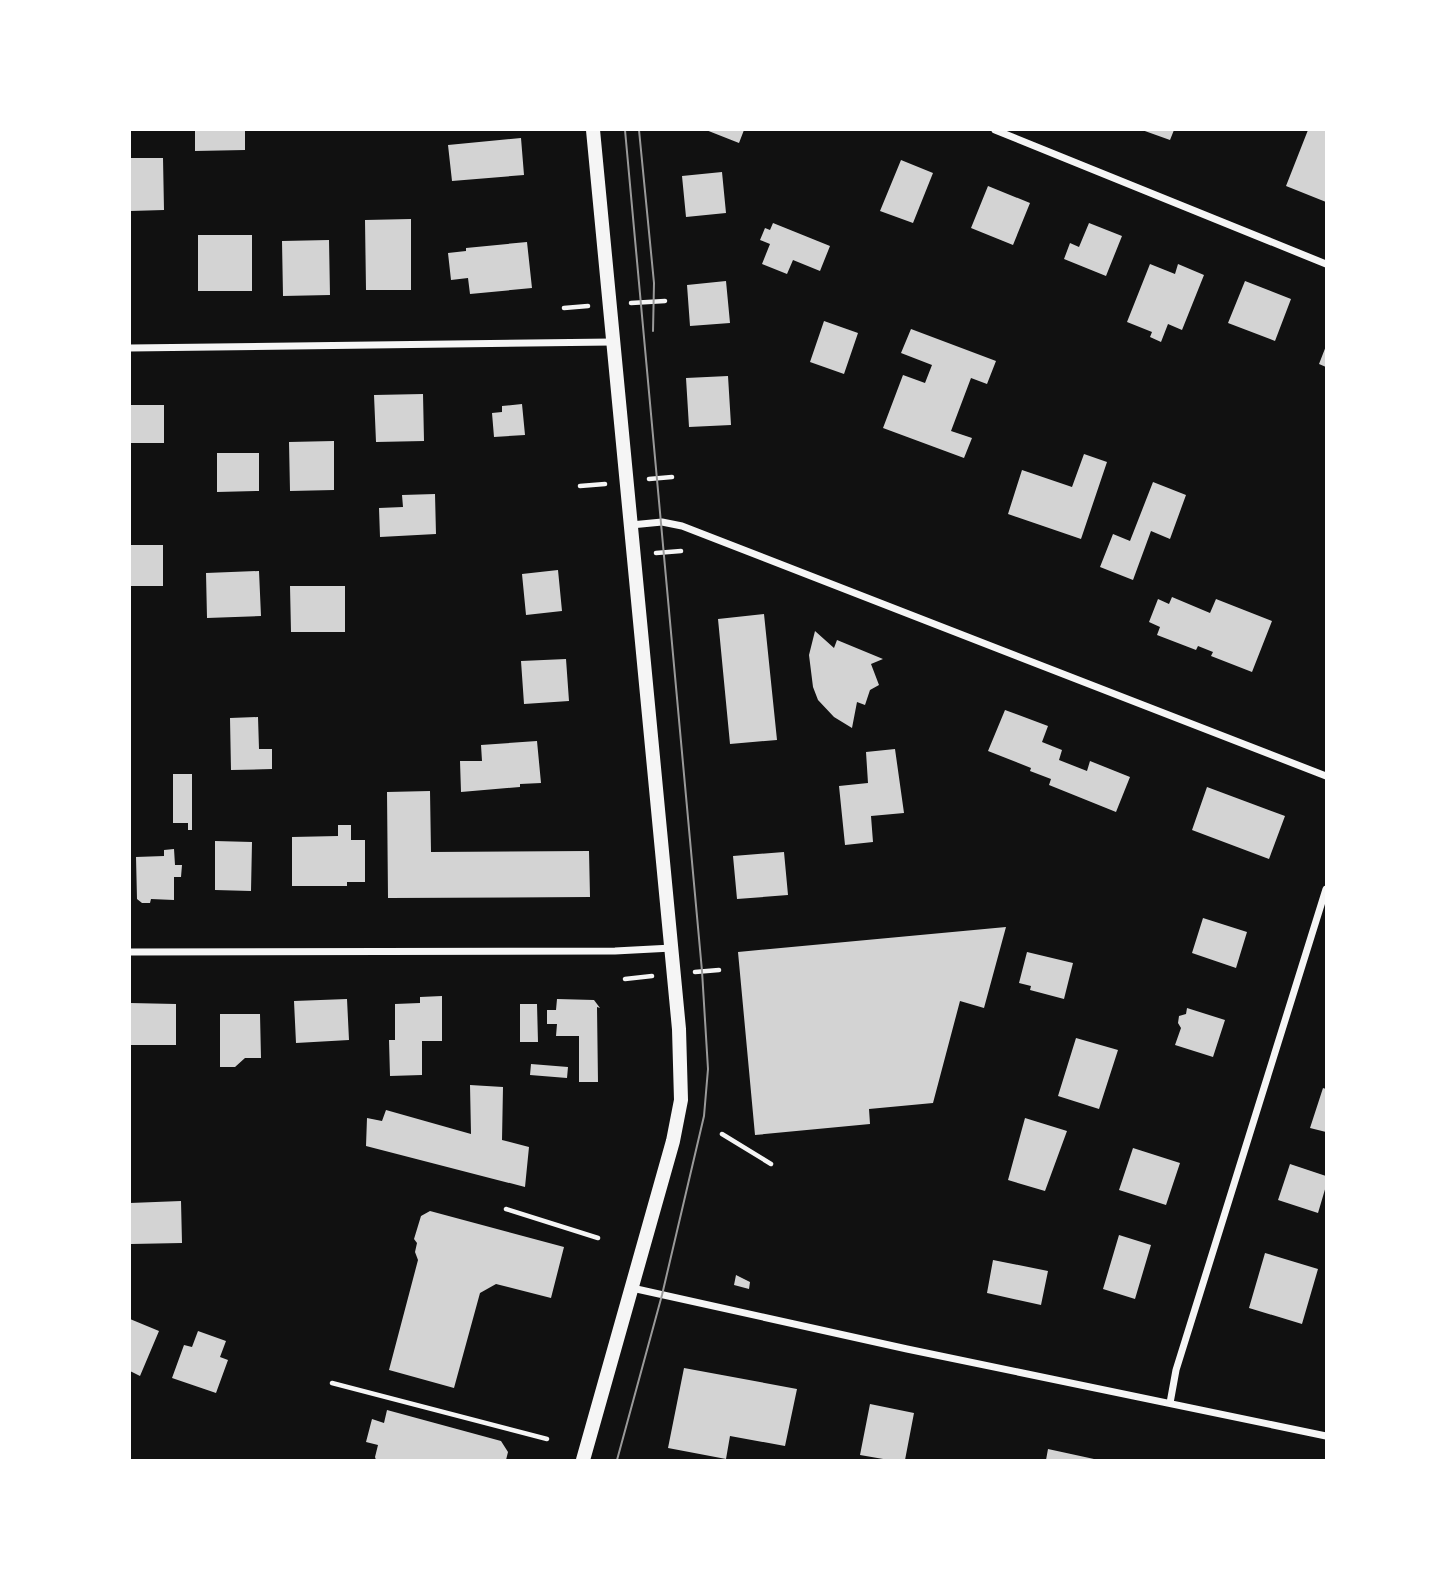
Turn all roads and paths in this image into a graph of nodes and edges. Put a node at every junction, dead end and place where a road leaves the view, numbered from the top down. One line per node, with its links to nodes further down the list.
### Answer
1 (593, 130): 4 (main road)
2 (995, 130): 3 (street)
3 (1326, 264)
4 (612, 342): 5 (street); 6 (main road)
5 (130, 348)
6 (631, 525): 7 (street); 9 (main road)
7 (1326, 776)
8 (1326, 888): 17 (street)
9 (673, 948): 10 (street); 15 (main road)
10 (130, 952)
11 (722, 1134): 12 (path)
12 (771, 1164)
13 (506, 1209): 14 (path)
14 (598, 1238)
15 (632, 1288): 17 (street); 20 (main road)
16 (332, 1383): 19 (path)
17 (1170, 1403): 18 (street)
18 (1326, 1436)
19 (547, 1439)
20 (583, 1461)

